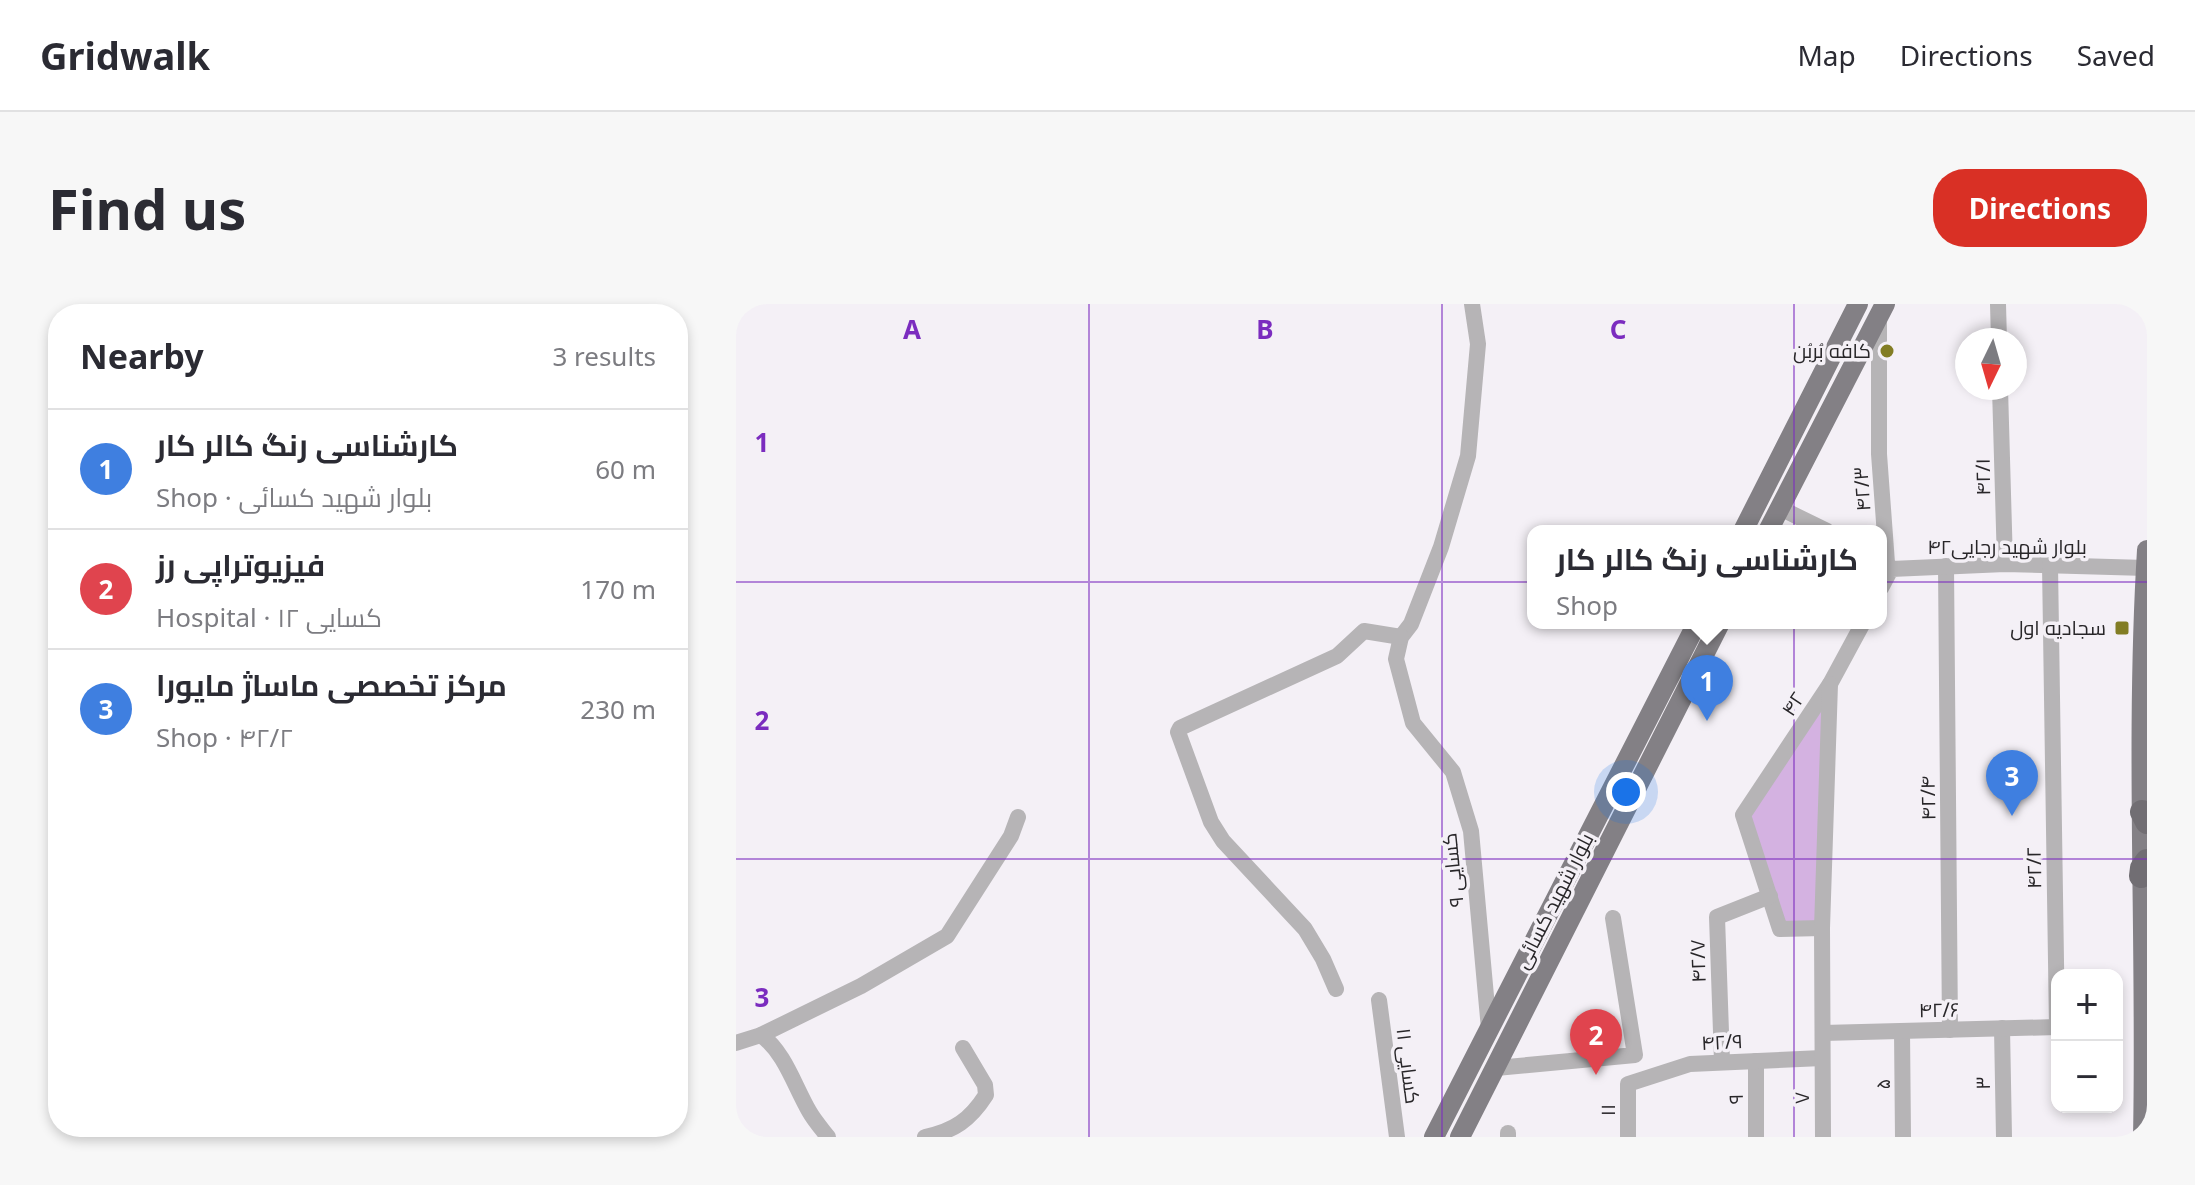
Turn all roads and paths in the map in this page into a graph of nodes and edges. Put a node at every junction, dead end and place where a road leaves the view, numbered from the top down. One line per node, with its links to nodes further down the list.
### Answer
1 (1472, 304): 20 (street)
2 (1858, 304): 8 (main road)
3 (1998, 304): 5 (street)
4 (1882, 310): 7 (main road); 11 (street, ۴۲/۳)
5 (1999, 328)
6 (2000, 400): 14 (street, ۴۲/۱)
7 (1780, 508): 9 (main road); 10 (street)
8 (1746, 525)
9 (1771, 525)
10 (1815, 525)
11 (1884, 525)
12 (2146, 559): 15 (street, بلوار شهید رجایی۴۲); 24 (main road)
13 (1887, 564): 16 (street, بلوار شهید رجایی۴۲)
14 (2005, 564): 15 (street, بلوار شهید رجایی۴۲); 16 (street, بلوار شهید رجایی۴۲)
15 (2050, 565): 29 (street, ۴۲/۲)
16 (1946, 566): 35 (street, ۴۲/۴)
17 (1695, 629): 22 (main road, بلوار شهید کسائی)
18 (1716, 629): 22 (main road, بلوار شهید کسائی)
19 (1860, 629): 21 (street)
20 (1401, 637): 30 (street); 34 (street, ۹ کسایی)
21 (1830, 684): 26 (street, ۴۲); 28 (street, ۴۲)
22 (1657, 721): 34 (main road, بلوار شهید کسائی); 44 (main road, بلوار شهید کسائی)
23 (1018, 817): 38 (street)
24 (2144, 817): 25 (main road)
25 (2144, 868): 56 (main road)
26 (1770, 896): 28 (street, ۴۲); 42 (street, ۴۲/۷)
27 (1613, 918): 44 (street)
28 (1822, 928): 37 (street, ۴۲)
29 (2056, 969)
30 (1336, 989)
31 (1379, 1000): 48 (street, ۱۱ کسایی)
32 (2051, 1027): 33 (street, ۴۲/۶)
33 (2002, 1028): 35 (street, ۴۲/۶); 55 (street, ۳)
34 (1489, 1029): 49 (main road, بلوار شهید کسائی)
35 (1950, 1030): 36 (street, ۴۲/۶)
36 (1902, 1031): 37 (street, ۴۲/۶); 54 (street, ۵)
37 (1823, 1033): 41 (street, ۴۲)
38 (761, 1035): 39 (street); 46 (street)
39 (736, 1043)
40 (963, 1048): 47 (street)
41 (1822, 1058): 43 (street, ۴۲/۹); 53 (street, ۷)
42 (1722, 1061): 43 (street, ۴۲/۹); 45 (street, ۴۲/۹)
43 (1756, 1061): 52 (street, ۹)
44 (1496, 1068): 50 (main road, بلوار شهید کسائی)
45 (1628, 1084): 51 (street, ۱۱)
46 (828, 1137)
47 (925, 1137)
48 (1397, 1137)
49 (1434, 1137)
50 (1460, 1137)
51 (1628, 1137)
52 (1756, 1137)
53 (1823, 1137)
54 (1903, 1137)
55 (2004, 1137)
56 (2143, 1137)

